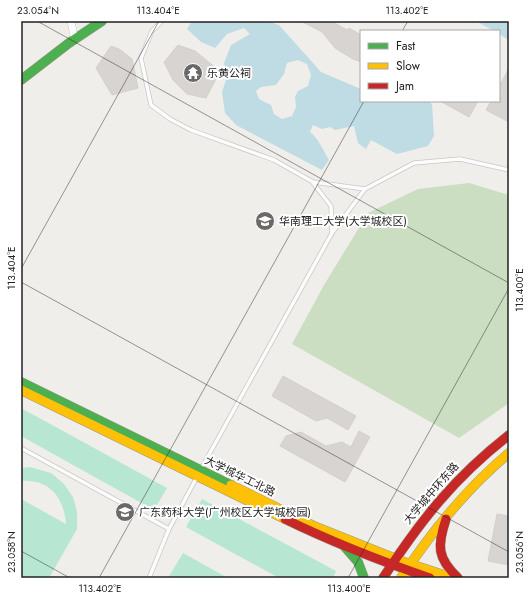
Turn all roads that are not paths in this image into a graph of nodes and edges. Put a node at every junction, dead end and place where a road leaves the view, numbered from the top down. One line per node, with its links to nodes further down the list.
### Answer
1 (71, 21): 4 (street)
2 (102, 21): 5 (main road)
3 (162, 21): 7 (lane)
4 (74, 36)
5 (21, 80)
6 (509, 170): 8 (lane)
7 (313, 182): 8 (lane); 9 (lane)
8 (365, 189): 9 (lane)
9 (332, 234): 15 (lane)
10 (21, 382): 15 (main road, 大学城华工北路)
11 (21, 390): 15 (main road, 大学城华工北路)
12 (509, 435): 19 (main road, 大学城中环东路)
13 (21, 448): 17 (lane)
14 (509, 453): 16 (main road)
15 (198, 473): 17 (lane); 18 (main road, 大学城华工北路); 19 (main road, 大学城华工北路)
16 (450, 509): 20 (main road); 26 (main road)
17 (169, 529): 21 (lane)
18 (345, 547): 19 (main road, 大学城华工北路); 22 (main road)
19 (393, 562): 20 (main road, 大学城华工北路); 23 (main road, 大学城中环东路)
20 (406, 571): 24 (main road, 大学城华工北路); 25 (main road, 大学城华工北路)
21 (149, 578)
22 (364, 578)
23 (383, 578)
24 (430, 578)
25 (453, 578)
26 (458, 578)

